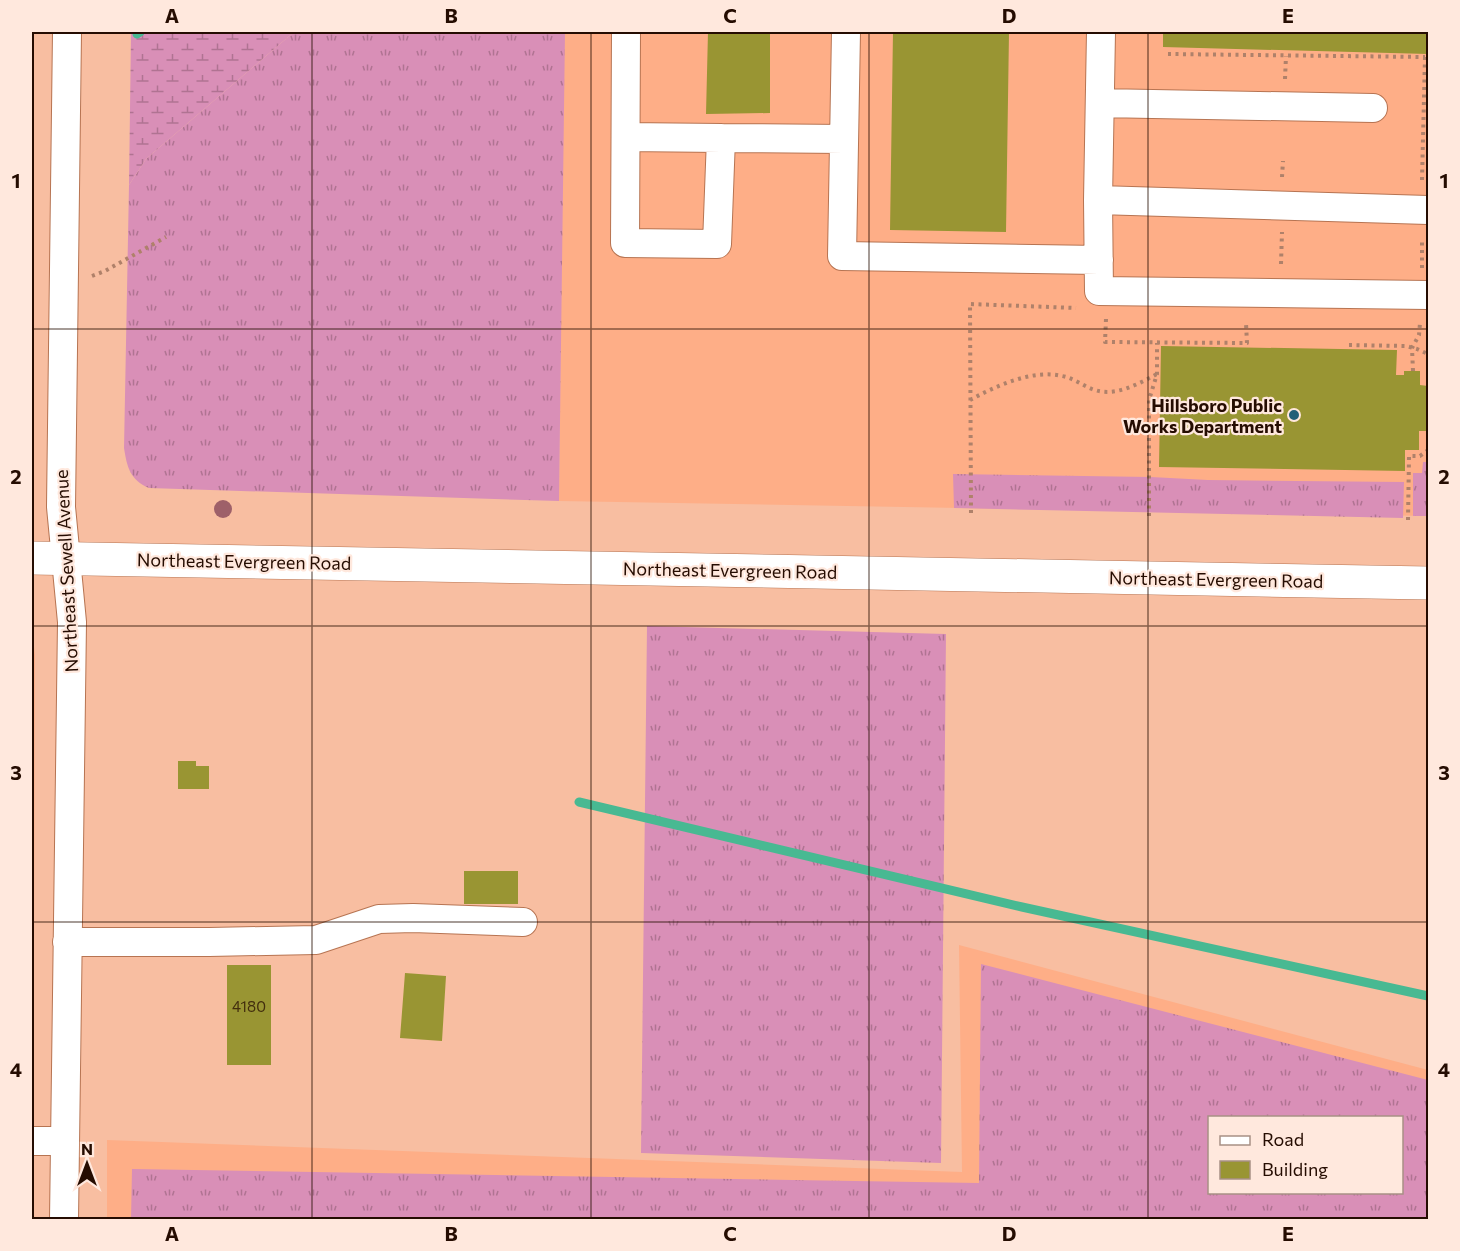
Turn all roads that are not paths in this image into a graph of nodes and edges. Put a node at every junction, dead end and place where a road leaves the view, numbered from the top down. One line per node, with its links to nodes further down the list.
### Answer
1 (68, 32): 15 (street, Northeast Sewell Avenue)
2 (626, 32): 7 (street)
3 (846, 32): 9 (street)
4 (1101, 32): 5 (street)
5 (1100, 103): 6 (street); 11 (street)
6 (1373, 108)
7 (626, 137): 8 (street); 8 (street)
8 (721, 138): 9 (street)
9 (844, 139): 12 (street)
10 (1425, 196): 11 (street)
11 (1098, 200): 12 (street)
12 (1099, 260): 13 (street)
13 (1424, 294)
14 (32, 558): 15 (main road, Northeast Evergreen Road)
15 (65, 558): 16 (main road, Northeast Evergreen Road); 18 (street, Northeast Sewell Avenue)
16 (1428, 583)
17 (523, 922): 18 (street)
18 (67, 942): 20 (street, Northeast Sewell Avenue)
19 (32, 1141): 20 (street)
20 (65, 1141): 21 (street, Northeast Sewell Avenue)
21 (64, 1220)

